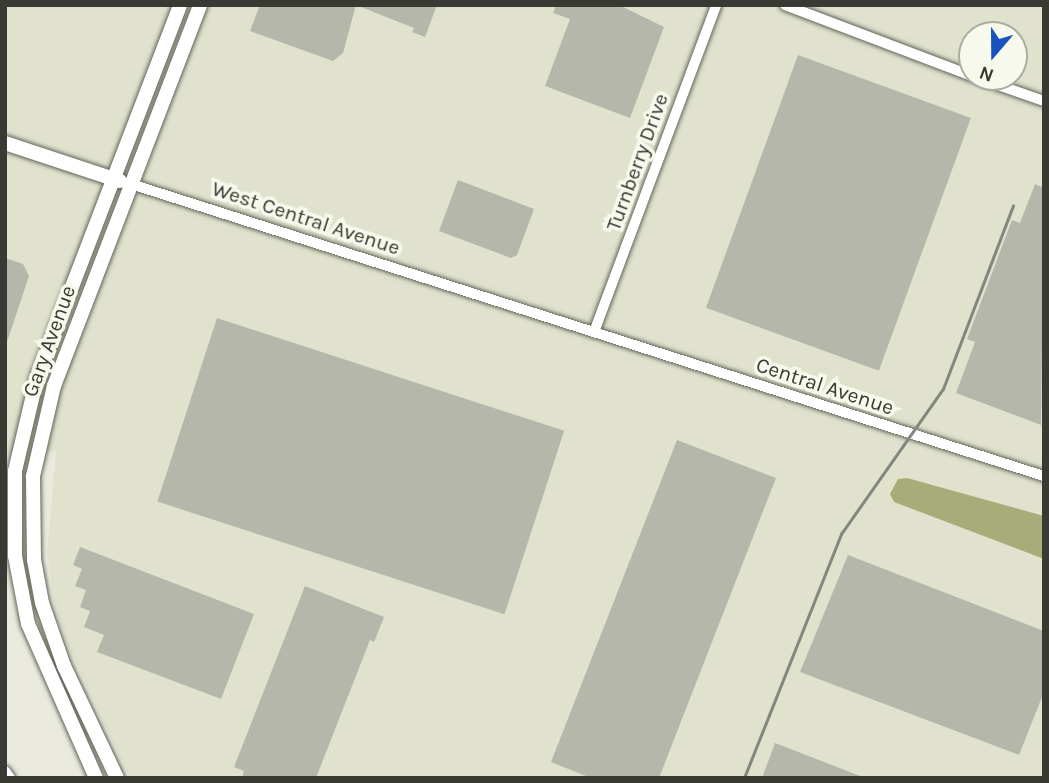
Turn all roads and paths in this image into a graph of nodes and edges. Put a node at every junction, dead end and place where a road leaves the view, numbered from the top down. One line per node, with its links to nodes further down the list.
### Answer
1 (180, 5): 9 (main road, Gary Avenue)
2 (200, 5): 10 (main road, Gary Avenue)
3 (716, 5): 11 (street, Turnberry Drive)
4 (785, 5): 5 (street)
5 (958, 70)
6 (1016, 91): 7 (street)
7 (1044, 101)
8 (5, 143): 9 (main road, West Central Avenue)
9 (113, 178): 10 (main road, West Central Avenue); 15 (main road, Gary Avenue)
10 (131, 184): 11 (street, West Central Avenue); 16 (main road, Gary Avenue)
11 (594, 332): 12 (street, Central Avenue)
12 (1044, 476)
13 (5, 771): 14 (street)
14 (10, 778)
15 (96, 778)
16 (117, 778)

